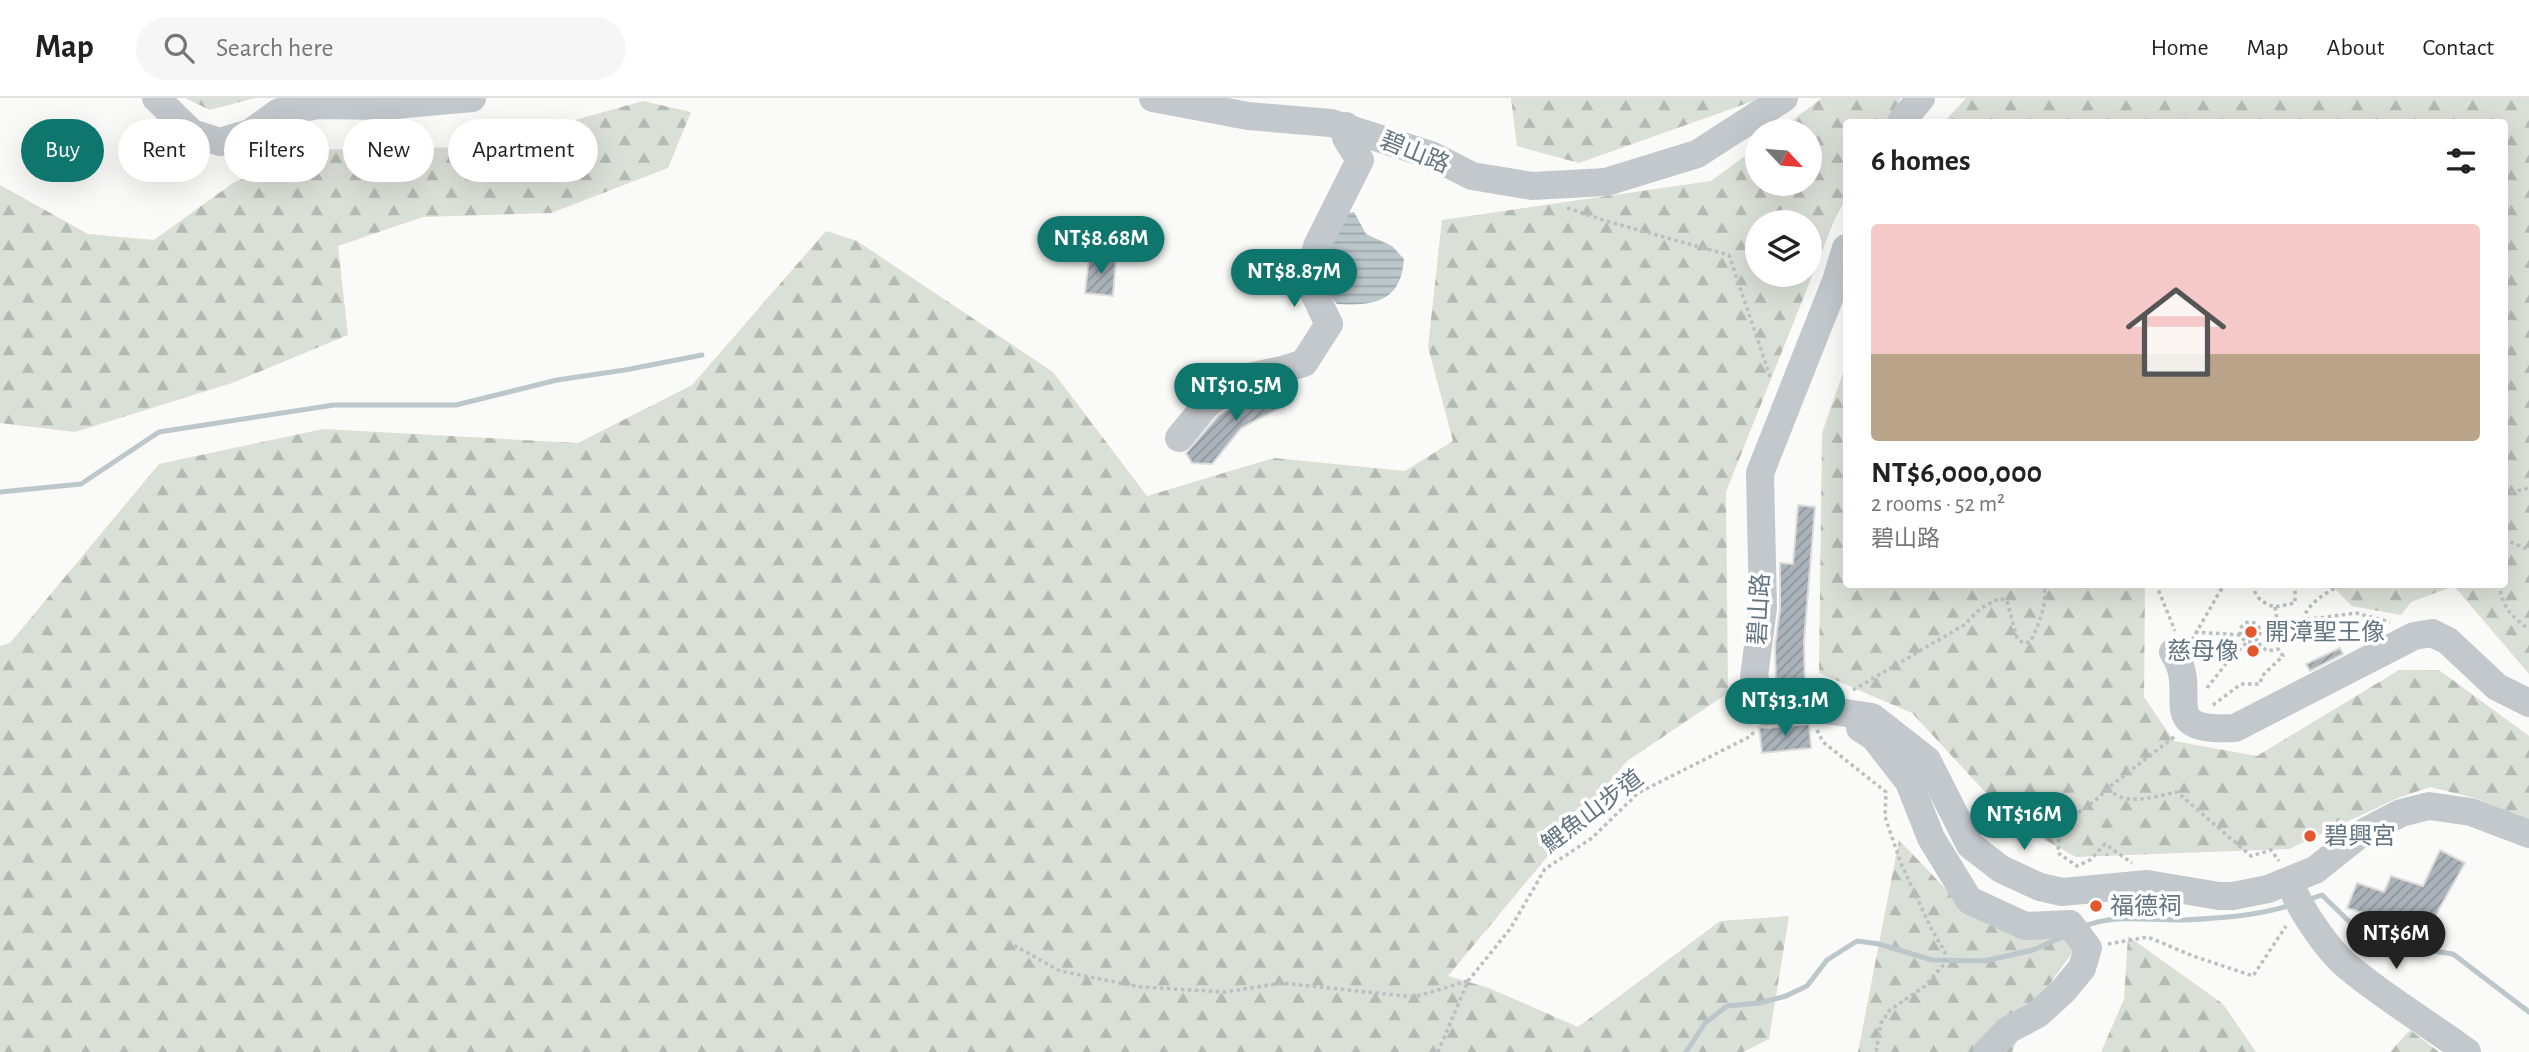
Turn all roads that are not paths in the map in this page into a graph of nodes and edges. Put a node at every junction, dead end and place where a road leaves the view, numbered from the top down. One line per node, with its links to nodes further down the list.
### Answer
1 (156, 98): 2 (street)
2 (472, 98)
3 (1153, 98): 7 (street, 碧山路)
4 (1784, 98): 7 (street, 碧山路)
5 (1921, 98): 6 (street)
6 (1903, 119)
7 (1346, 127): 9 (street)
8 (1843, 258): 12 (street, 碧山路)
9 (1179, 438)
10 (2180, 641): 11 (street)
11 (2529, 703)
12 (1819, 709): 14 (street); 15 (street)
13 (2529, 834): 14 (street)
14 (2290, 881): 16 (street)
15 (1987, 1052)
16 (2468, 1052)

